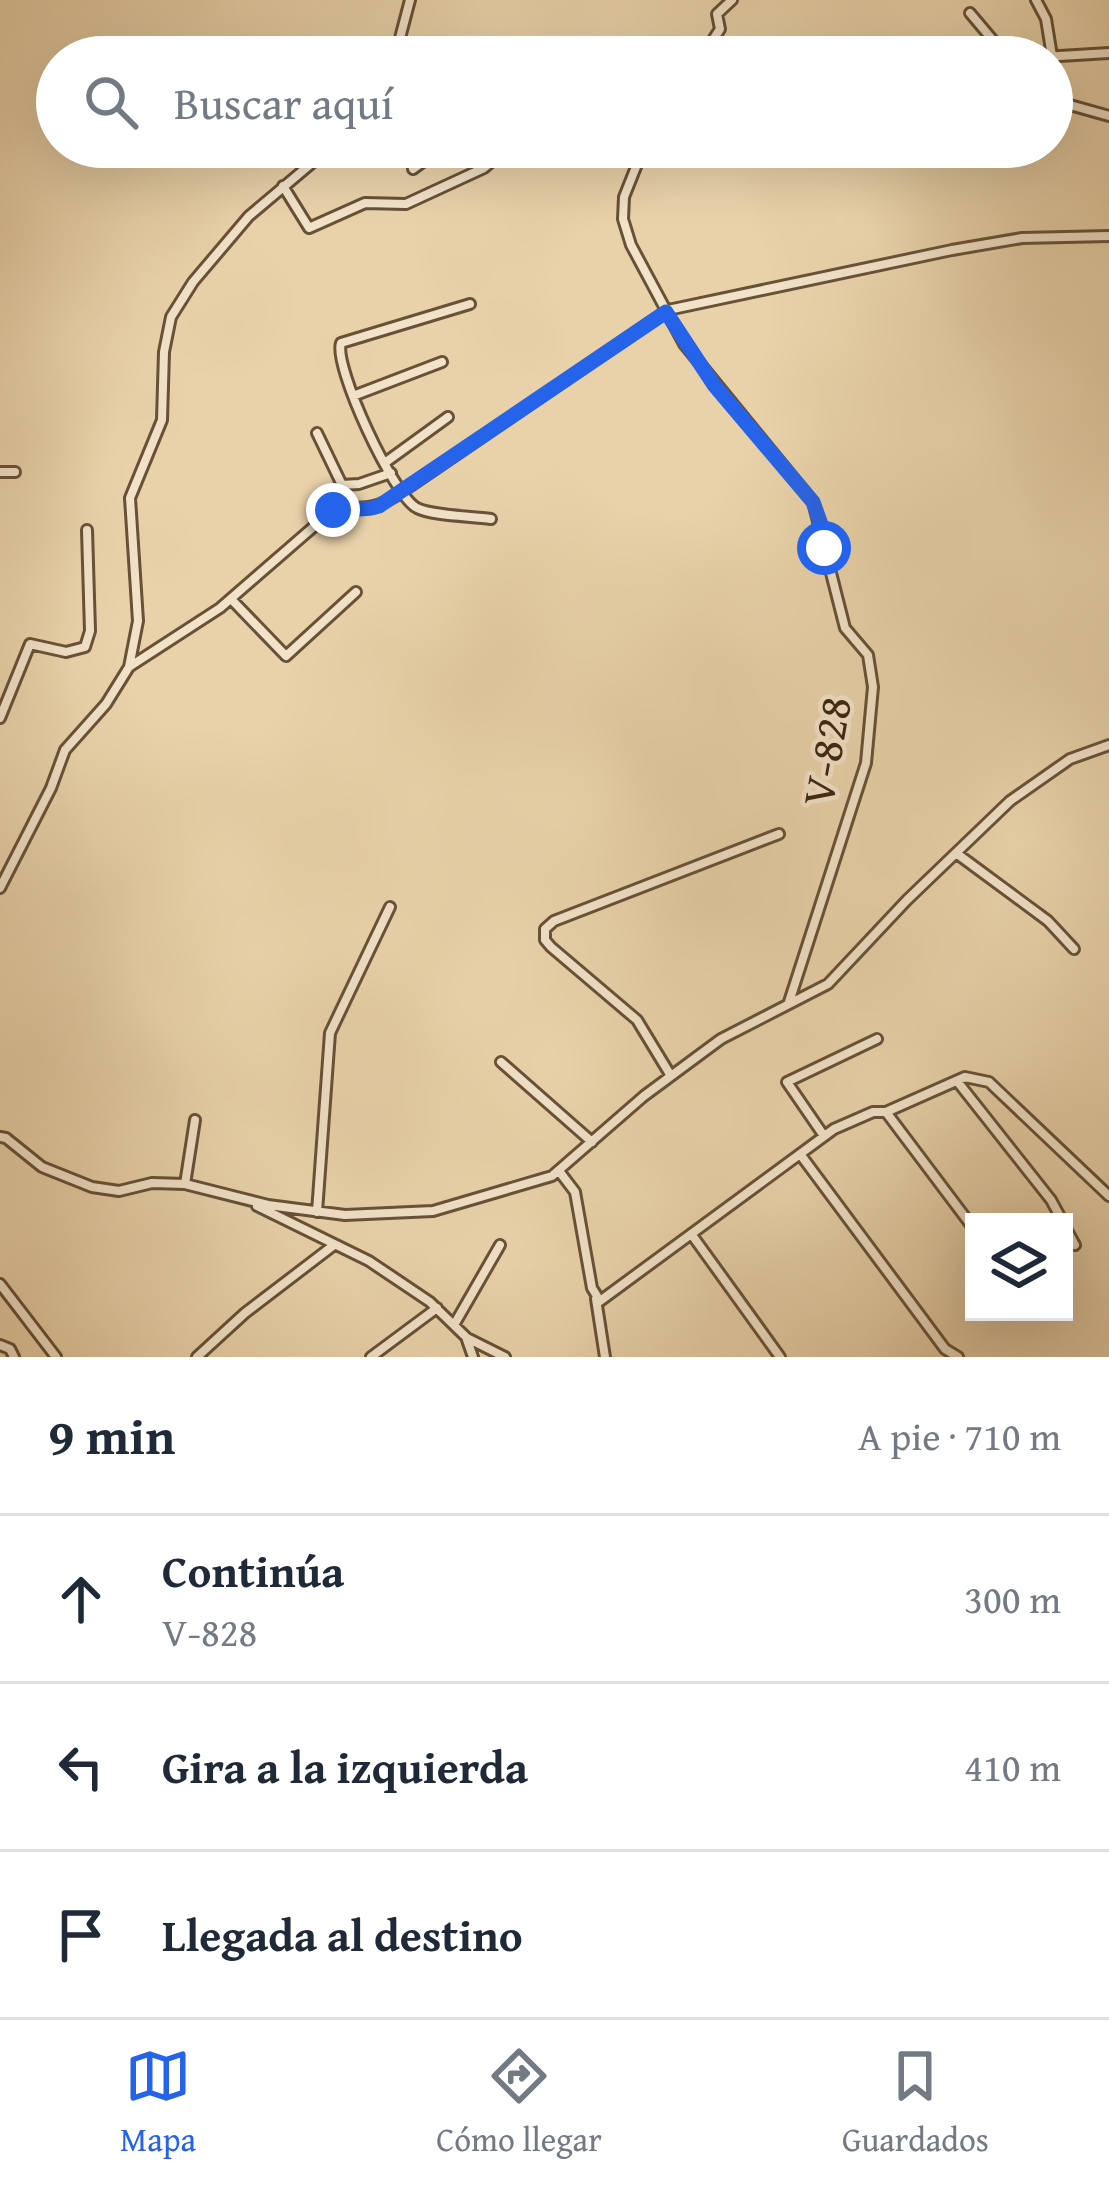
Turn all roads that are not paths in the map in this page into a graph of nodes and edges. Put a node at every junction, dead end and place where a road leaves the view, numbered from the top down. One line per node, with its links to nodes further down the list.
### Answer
1 (410, 0): 5 (street)
2 (732, 0): 6 (street)
3 (1036, 0): 8 (street)
4 (970, 13): 7 (street)
5 (401, 36)
6 (716, 36)
7 (989, 36)
8 (1047, 36)
9 (1109, 52): 10 (street)
10 (1073, 55)
11 (1073, 106): 12 (street)
12 (1109, 116)
13 (306, 168): 16 (street)
14 (484, 168): 16 (street)
15 (636, 168): 19 (street, V-828)
16 (283, 186): 33 (street)
17 (1109, 236): 19 (street)
18 (470, 304): 21 (street)
19 (666, 312): 28 (street); 41 (street, V-828)
20 (442, 362): 21 (street)
21 (353, 396): 24 (street)
22 (448, 417): 24 (street)
23 (317, 433): 27 (street)
24 (386, 462): 27 (street)
25 (0, 472): 26 (street)
26 (15, 472)
27 (392, 473): 28 (street)
28 (400, 493): 29 (street); 32 (street)
29 (491, 519)
30 (86, 530): 34 (street)
31 (356, 592): 32 (street)
32 (231, 599): 33 (street)
33 (129, 667): 38 (street)
34 (0, 718)
35 (1109, 745): 37 (street)
36 (779, 834): 44 (street)
37 (956, 853): 40 (street); 41 (street)
38 (0, 888)
39 (390, 907): 56 (street)
40 (1074, 949)
41 (788, 1003): 44 (street)
42 (877, 1040): 48 (street)
43 (501, 1062): 50 (street)
44 (671, 1076): 50 (street)
45 (956, 1081): 46 (street); 54 (street); 57 (street)
46 (886, 1112): 48 (street); 58 (street)
47 (195, 1120): 53 (street)
48 (824, 1136): 51 (street)
49 (0, 1137): 53 (street)
50 (592, 1142): 52 (street)
51 (800, 1154): 59 (street); 78 (street)
52 (559, 1171): 56 (street); 65 (street)
53 (185, 1184): 55 (street)
54 (1109, 1196)
55 (246, 1199): 56 (street); 61 (street)
56 (317, 1212)
57 (1058, 1213)
58 (965, 1217)
59 (692, 1235): 65 (street); 77 (street)
60 (1073, 1241): 63 (street)
61 (334, 1245): 66 (street); 72 (street)
62 (500, 1245): 67 (street)
63 (1075, 1245)
64 (0, 1284): 70 (street)
65 (596, 1298): 76 (street)
66 (437, 1308): 67 (street); 73 (street)
67 (454, 1325): 68 (street)
68 (467, 1338): 74 (street); 75 (street)
69 (0, 1345): 71 (street)
70 (53, 1356)
71 (14, 1357)
72 (197, 1357)
73 (371, 1357)
74 (473, 1357)
75 (505, 1357)
76 (605, 1357)
77 (780, 1357)
78 (958, 1357)

